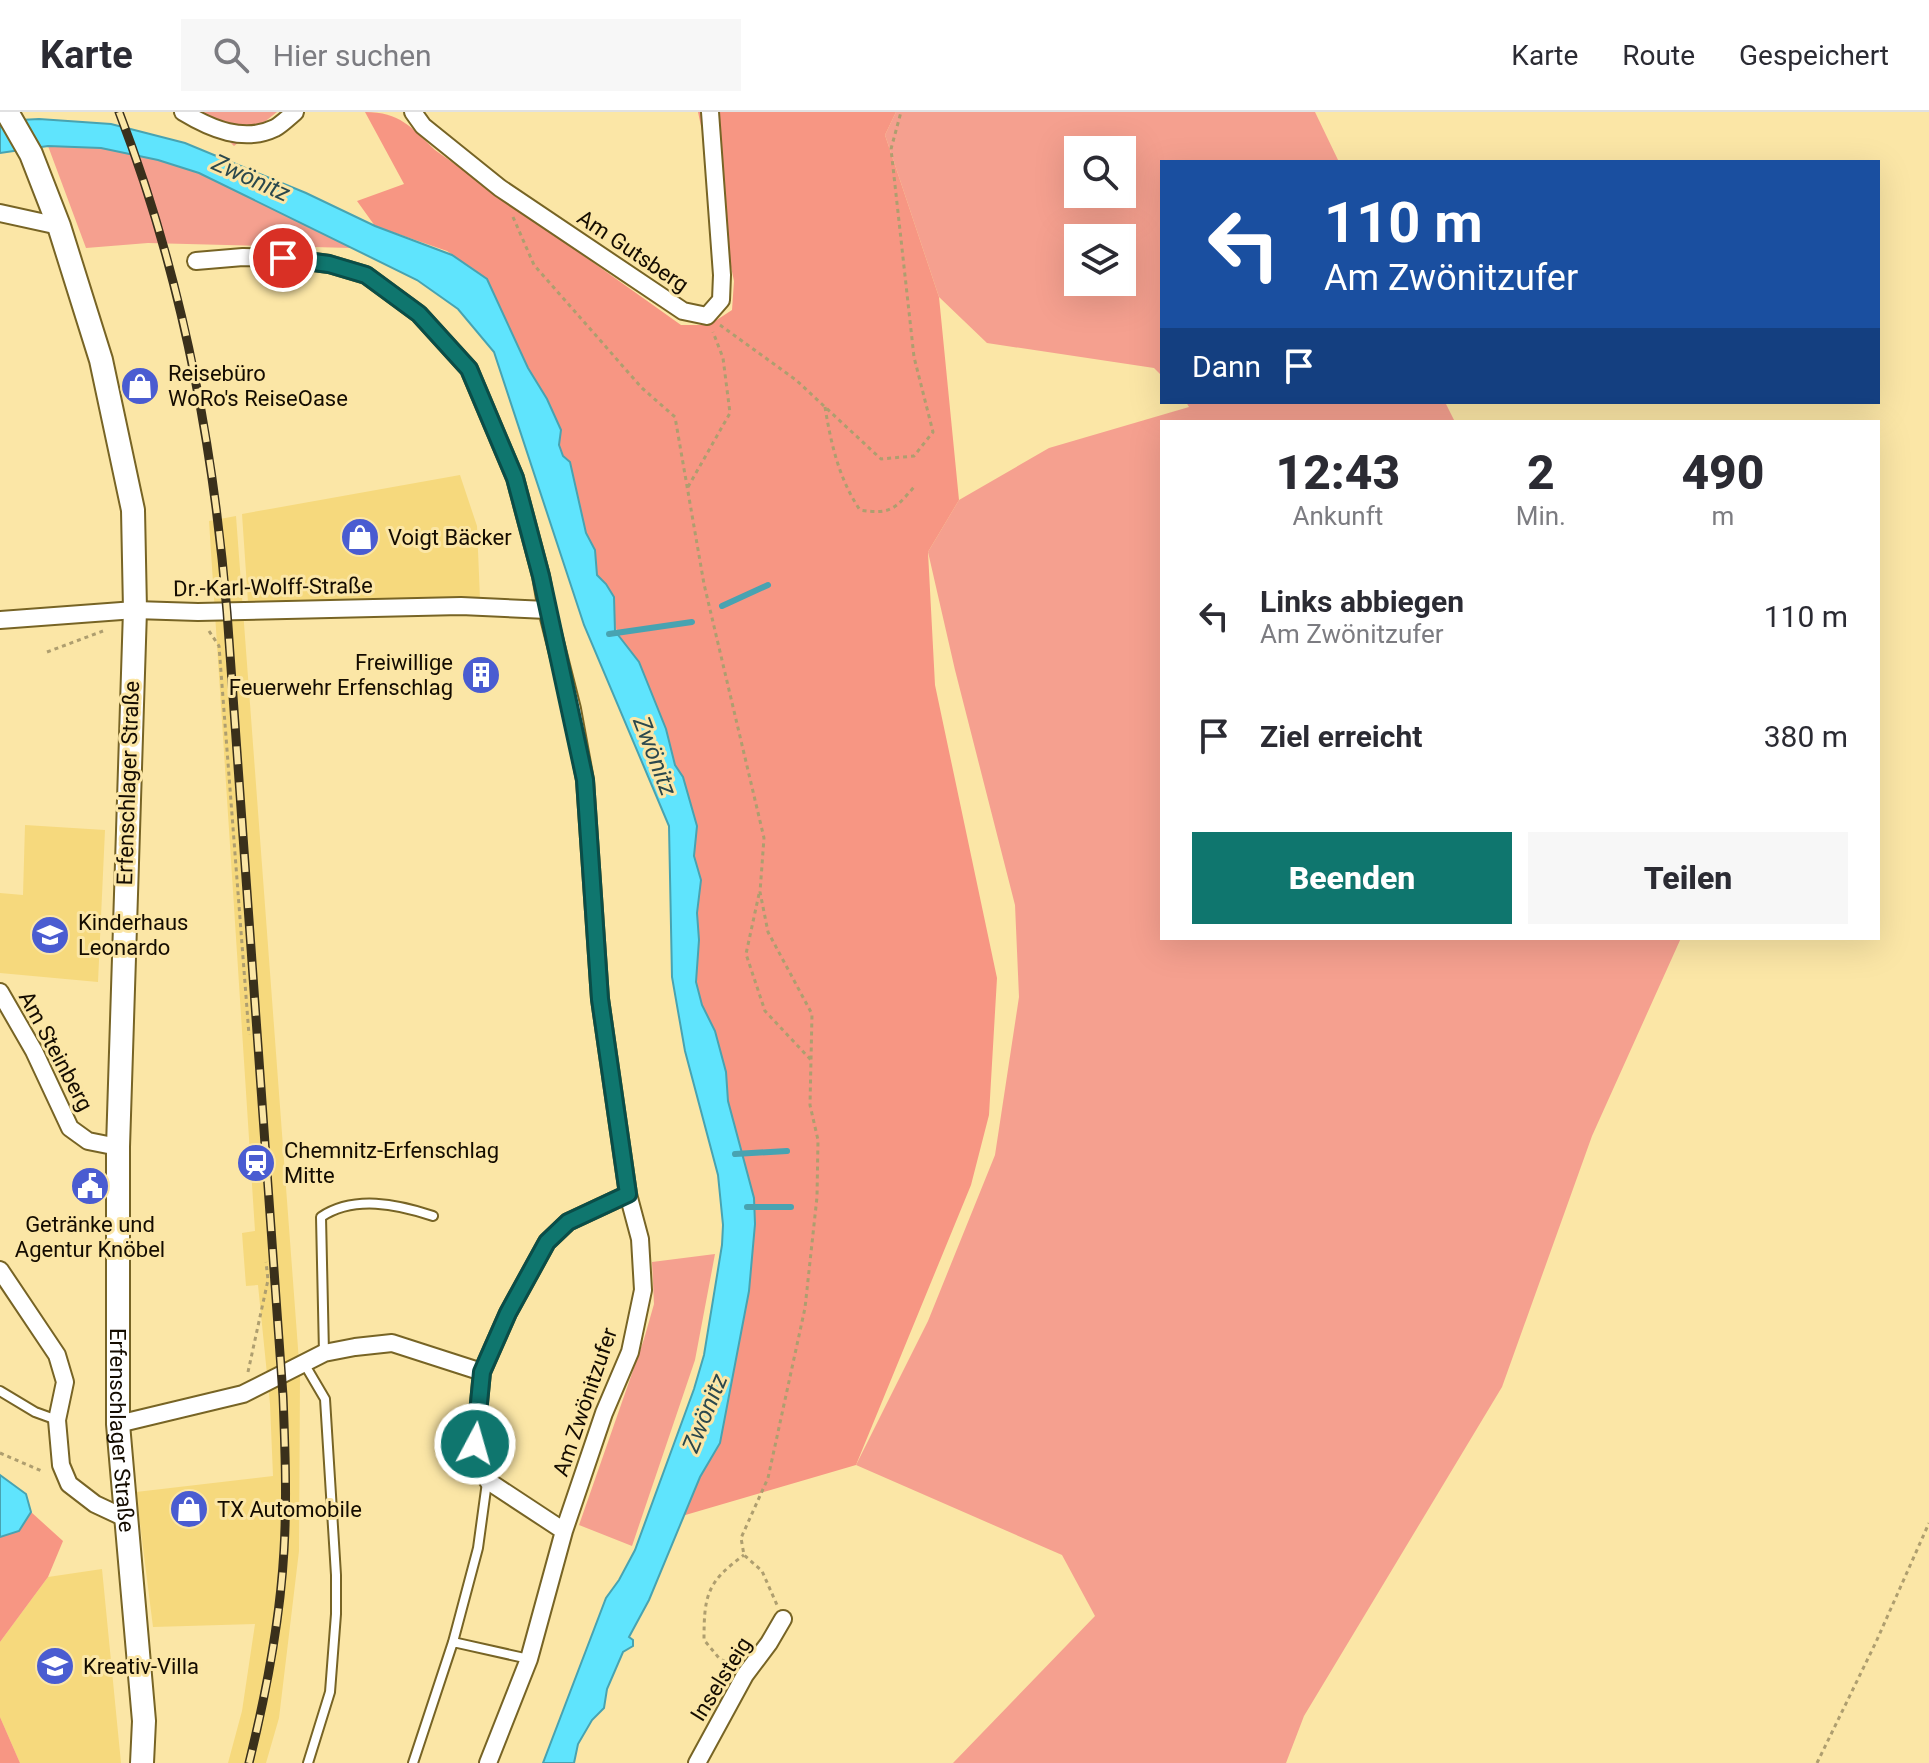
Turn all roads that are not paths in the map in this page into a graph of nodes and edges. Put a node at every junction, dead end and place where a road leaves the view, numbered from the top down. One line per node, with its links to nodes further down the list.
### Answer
1 (183, 112): 2 (street)
2 (295, 112)
3 (413, 112): 4 (street, Am Gutsberg)
4 (710, 112)
5 (10, 115): 7 (main road, Erfenschlager Straße)
6 (0, 213): 7 (street)
7 (59, 226): 9 (main road, Erfenschlager Straße)
8 (196, 261): 10 (street, Am Zwönitzufer)
9 (135, 610): 10 (street, Dr.-Karl-Wolff-Straße); 11 (street, Dr.-Karl-Wolff-Straße); 13 (main road, Erfenschlager Straße)
10 (547, 610): 14 (street, Am Zwönitzufer)
11 (0, 620)
12 (0, 992): 13 (street, Am Steinberg)
13 (118, 1147): 22 (main road, Erfenschlager Straße)
14 (628, 1194): 19 (street); 25 (street, Am Zwönitzufer)
15 (433, 1216): 17 (lane)
16 (0, 1270): 21 (street)
17 (324, 1353): 18 (street); 19 (street)
18 (305, 1365): 22 (street); 30 (lane)
19 (482, 1372): 23 (street)
20 (0, 1391): 21 (lane)
21 (57, 1420): 24 (street)
22 (118, 1424): 24 (main road, Erfenschlager Straße)
23 (488, 1481): 25 (street); 27 (lane)
24 (125, 1518): 29 (main road, Erfenschlager Straße)
25 (564, 1531): 28 (street, Am Zwönitzufer)
26 (783, 1619): 33 (street, Inselsteig)
27 (453, 1642): 28 (lane); 31 (lane)
28 (529, 1659): 32 (street, Am Zwönitzufer)
29 (142, 1763)
30 (308, 1763)
31 (413, 1763)
32 (488, 1763)
33 (697, 1763)

